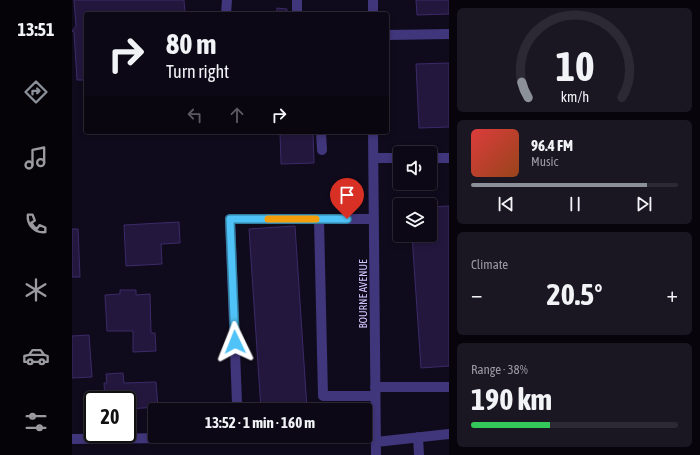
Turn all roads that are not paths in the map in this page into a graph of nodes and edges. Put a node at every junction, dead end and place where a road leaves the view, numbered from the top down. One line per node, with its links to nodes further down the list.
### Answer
1 (227, 0): 5 (street)
2 (297, 0): 4 (street)
3 (373, 0): 6 (street)
4 (297, 11)
5 (226, 12)
6 (373, 12)
7 (449, 34): 8 (street)
8 (389, 35)
9 (321, 134): 11 (street)
10 (373, 134): 12 (street, BOURNE AVENUE)
11 (322, 150)
12 (374, 158): 13 (street); 17 (street, BOURNE AVENUE)
13 (393, 158)
14 (437, 158): 15 (street)
15 (449, 158)
16 (319, 219): 17 (street); 19 (street); 20 (street)
17 (374, 219): 19 (street, BOURNE AVENUE)
18 (449, 387): 19 (street)
19 (375, 391): 24 (street, BOURNE AVENUE)
20 (237, 403)
21 (449, 434): 22 (street)
22 (418, 437): 24 (street); 26 (street)
23 (72, 438): 24 (street)
24 (376, 439): 25 (street, BOURNE AVENUE)
25 (376, 455)
26 (419, 455)

